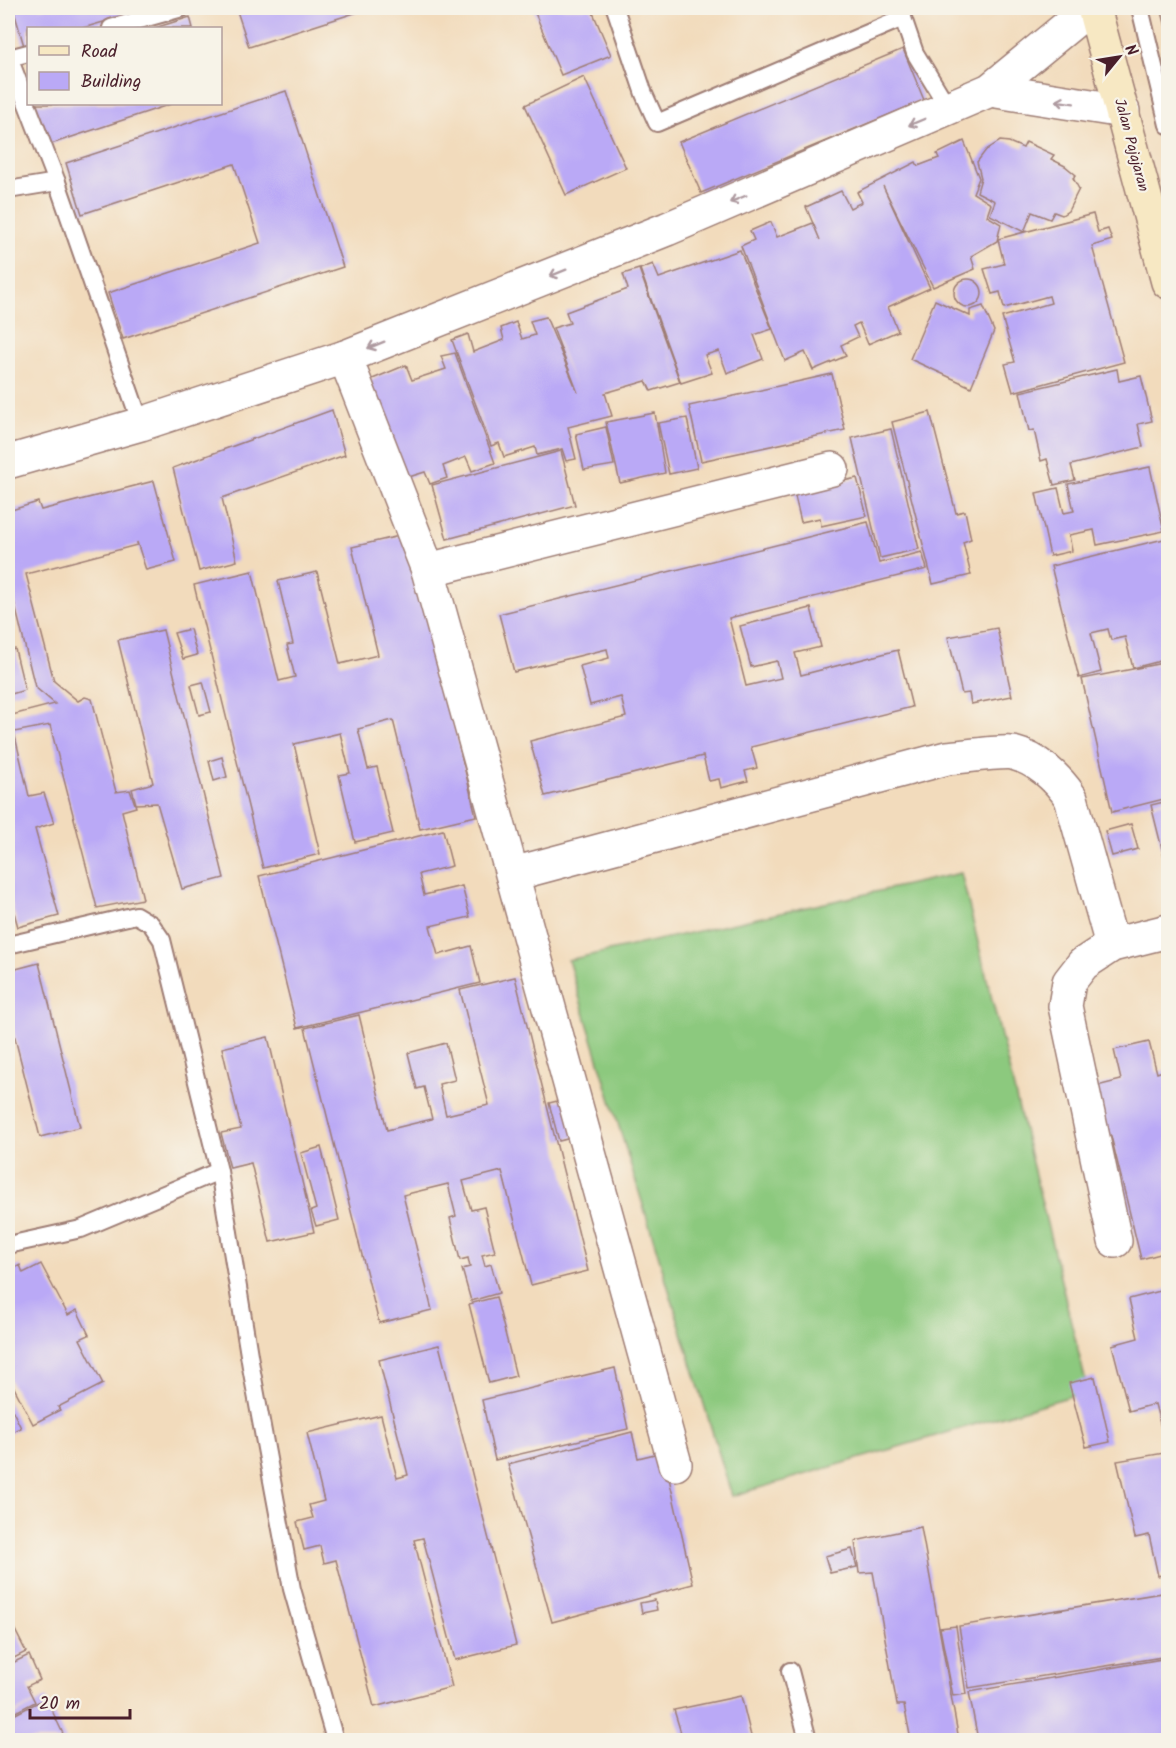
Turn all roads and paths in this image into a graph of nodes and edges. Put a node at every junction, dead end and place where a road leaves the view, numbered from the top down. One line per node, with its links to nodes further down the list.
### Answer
1 (182, 8): 7 (lane)
2 (615, 8): 6 (lane)
3 (1090, 8): 10 (street)
4 (1094, 8): 12 (main road, Jalan Pajajaran)
5 (1140, 8): 13 (lane)
6 (901, 13): 11 (lane)
7 (115, 27)
8 (27, 53): 9 (lane)
9 (8, 57): 14 (lane)
10 (990, 90): 11 (street); 12 (street, one-way to 10)
11 (949, 109): 17 (street, one-way to 17)
12 (1123, 111): 16 (main road, Jalan Pajajaran)
13 (1168, 125)
14 (57, 182): 15 (lane); 18 (lane)
15 (8, 190)
16 (1168, 282)
17 (345, 357): 18 (street); 21 (street)
18 (141, 424): 19 (street)
19 (8, 462)
20 (832, 469): 21 (street)
21 (428, 570): 22 (street)
22 (513, 874): 25 (street); 29 (street)
23 (1168, 931): 25 (street)
24 (8, 945): 26 (lane)
25 (1112, 945): 27 (street)
26 (219, 1171): 28 (lane); 31 (lane)
27 (1115, 1241)
28 (8, 1245)
29 (675, 1464)
30 (790, 1671): 32 (lane)
31 (335, 1740)
32 (808, 1740)

